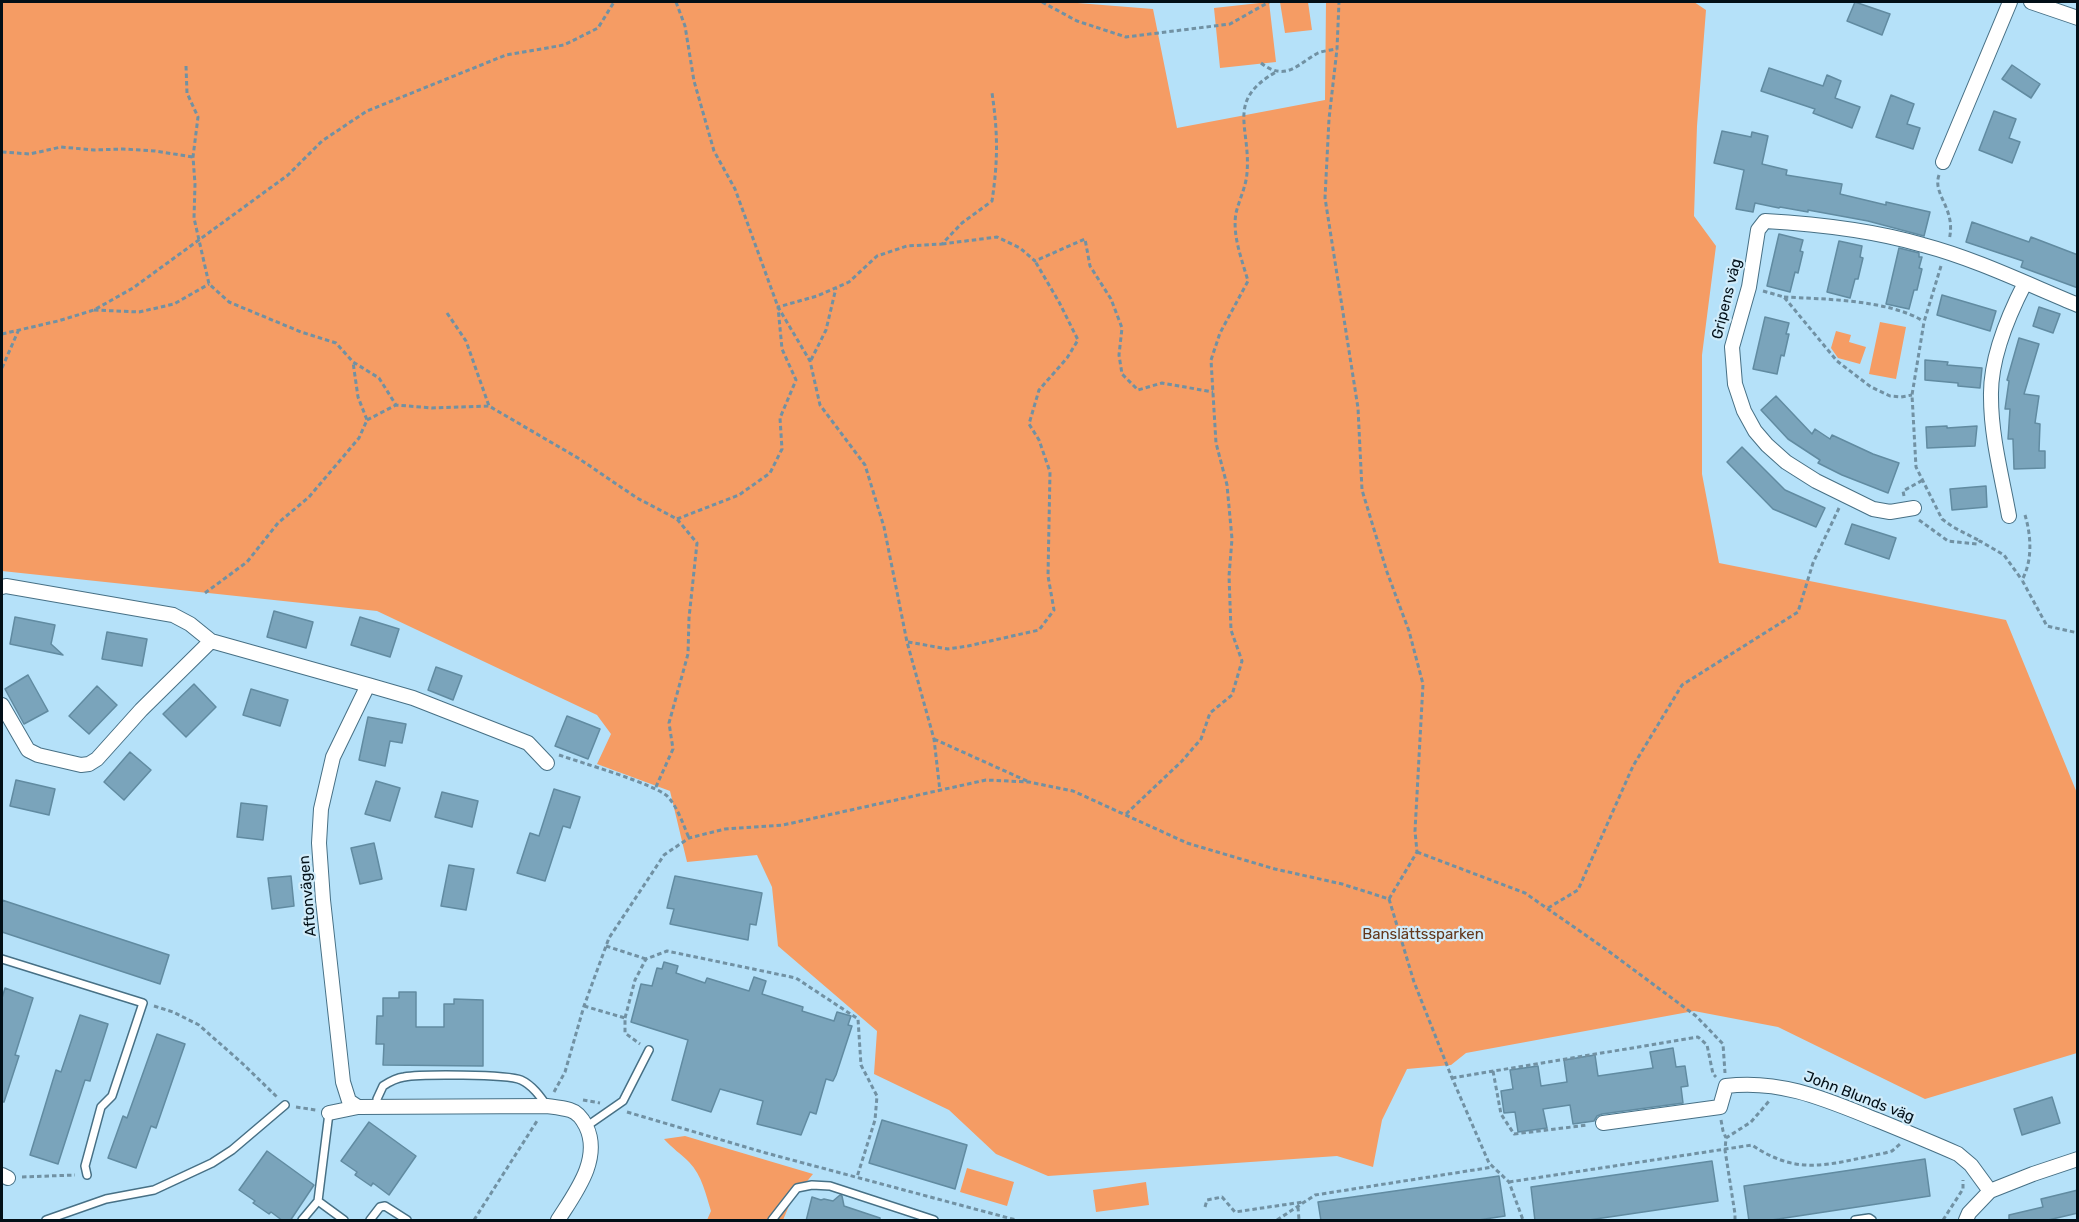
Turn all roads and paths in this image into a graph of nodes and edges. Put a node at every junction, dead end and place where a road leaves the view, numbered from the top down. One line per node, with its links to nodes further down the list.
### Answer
1 (614, 2): 17 (path)
2 (676, 2): 27 (path)
3 (1042, 2): 4 (path)
4 (1269, 2)
5 (1339, 2): 9 (path)
6 (2010, 2): 16 (street)
7 (2031, 2): 8 (street)
8 (2078, 18)
9 (1337, 49): 12 (path); 63 (path)
10 (1262, 63): 12 (path)
11 (186, 66): 15 (path)
12 (1276, 72): 36 (path)
13 (992, 93): 18 (path)
14 (2, 152): 15 (path)
15 (193, 157): 17 (path)
16 (1943, 162): 19 (path)
17 (199, 239): 22 (path); 28 (path)
18 (942, 244): 20 (path); 24 (path)
19 (1946, 252): 21 (street, Gripens väg); 23 (street, Gripens väg); 30 (path)
20 (1035, 261): 36 (path); 53 (path)
21 (2025, 283): 26 (street, Gripens väg); 45 (street)
22 (209, 284): 28 (path); 34 (path)
23 (1749, 287): 25 (path); 43 (street, Gripens väg)
24 (836, 288): 27 (path); 33 (path)
25 (1785, 297): 30 (path); 37 (path)
26 (2078, 305)
27 (778, 307): 33 (path); 46 (path)
28 (94, 310): 31 (path)
29 (447, 314): 39 (path)
30 (1924, 321): 37 (path)
31 (19, 329): 32 (path); 35 (path)
32 (2, 334)
33 (810, 361): 53 (path)
34 (353, 362): 38 (path); 40 (path)
35 (2, 369)
36 (1212, 392): 61 (path)
37 (1912, 395): 41 (path)
38 (396, 405): 39 (path); 40 (path)
39 (489, 406): 46 (path)
40 (367, 420): 50 (path)
41 (1923, 480): 42 (path); 47 (path)
42 (1912, 487)
43 (1845, 495): 44 (street, Gripens väg); 65 (path)
44 (1914, 508): 47 (path)
45 (2009, 516): 48 (path)
46 (677, 519): 59 (path)
47 (1980, 541): 48 (path)
48 (2022, 580): 51 (path)
49 (2, 587): 52 (street)
50 (205, 593)
51 (2078, 633)
52 (211, 641): 54 (street); 55 (street)
53 (907, 642): 56 (path)
54 (368, 685): 57 (street); 80 (street, Aftonvägen)
55 (2, 705)
56 (934, 739): 58 (path); 60 (path)
57 (547, 763): 59 (path)
58 (1029, 782): 60 (path); 61 (path)
59 (655, 789): 62 (path)
60 (940, 791): 62 (path)
61 (1126, 814): 64 (path)
62 (689, 838): 66 (path)
63 (1418, 852): 64 (path); 65 (path)
64 (1389, 899): 74 (path)
65 (1548, 908): 75 (path)
66 (606, 946): 68 (path); 70 (path)
67 (2, 959): 69 (lane)
68 (646, 959): 71 (path); 93 (path)
69 (143, 1003): 78 (path); 91 (lane)
70 (584, 1006): 71 (path); 79 (path)
71 (625, 1018): 72 (path)
72 (649, 1050): 81 (lane)
73 (1493, 1071): 74 (path); 75 (path); 84 (path)
74 (1452, 1078): 90 (path)
75 (1726, 1086): 76 (street, John Blunds väg); 84 (street)
76 (1777, 1087): 86 (street, John Blunds väg); 87 (path)
77 (576, 1099): 81 (path)
78 (285, 1105): 83 (path); 100 (lane)
79 (547, 1106): 82 (street); 82 (lane); 85 (street); 106 (path)
80 (358, 1107): 82 (street); 83 (street)
81 (614, 1107): 85 (lane); 93 (path)
82 (378, 1108)
83 (329, 1113): 96 (lane)
84 (1604, 1123)
85 (586, 1126): 107 (street)
86 (1906, 1132): 87 (path); 89 (street, John Blunds väg)
87 (1725, 1150): 94 (path); 114 (path)
88 (2078, 1160): 95 (street)
89 (1969, 1163): 95 (street, John Blunds väg); 117 (path)
90 (1493, 1167): 94 (path); 97 (path)
91 (87, 1175): 92 (path)
92 (5, 1177)
93 (857, 1177): 110 (path)
94 (1509, 1182): 113 (path)
95 (1990, 1191): 118 (street)
96 (318, 1201): 102 (lane); 103 (lane)
97 (1304, 1202): 98 (path); 99 (path)
98 (1298, 1206): 111 (path); 112 (path)
99 (1205, 1207)
100 (61, 1218): 101 (lane)
101 (46, 1221)
102 (303, 1221)
103 (344, 1221)
104 (370, 1221): 105 (lane)
105 (408, 1221)
106 (474, 1221)
107 (558, 1221)
108 (772, 1221): 109 (lane)
109 (934, 1221)
110 (1017, 1221)
111 (1277, 1221)
112 (1299, 1221)
113 (1523, 1221)
114 (1735, 1221)
115 (1855, 1221): 116 (lane)
116 (1872, 1221)
117 (1943, 1221)
118 (1966, 1221)

